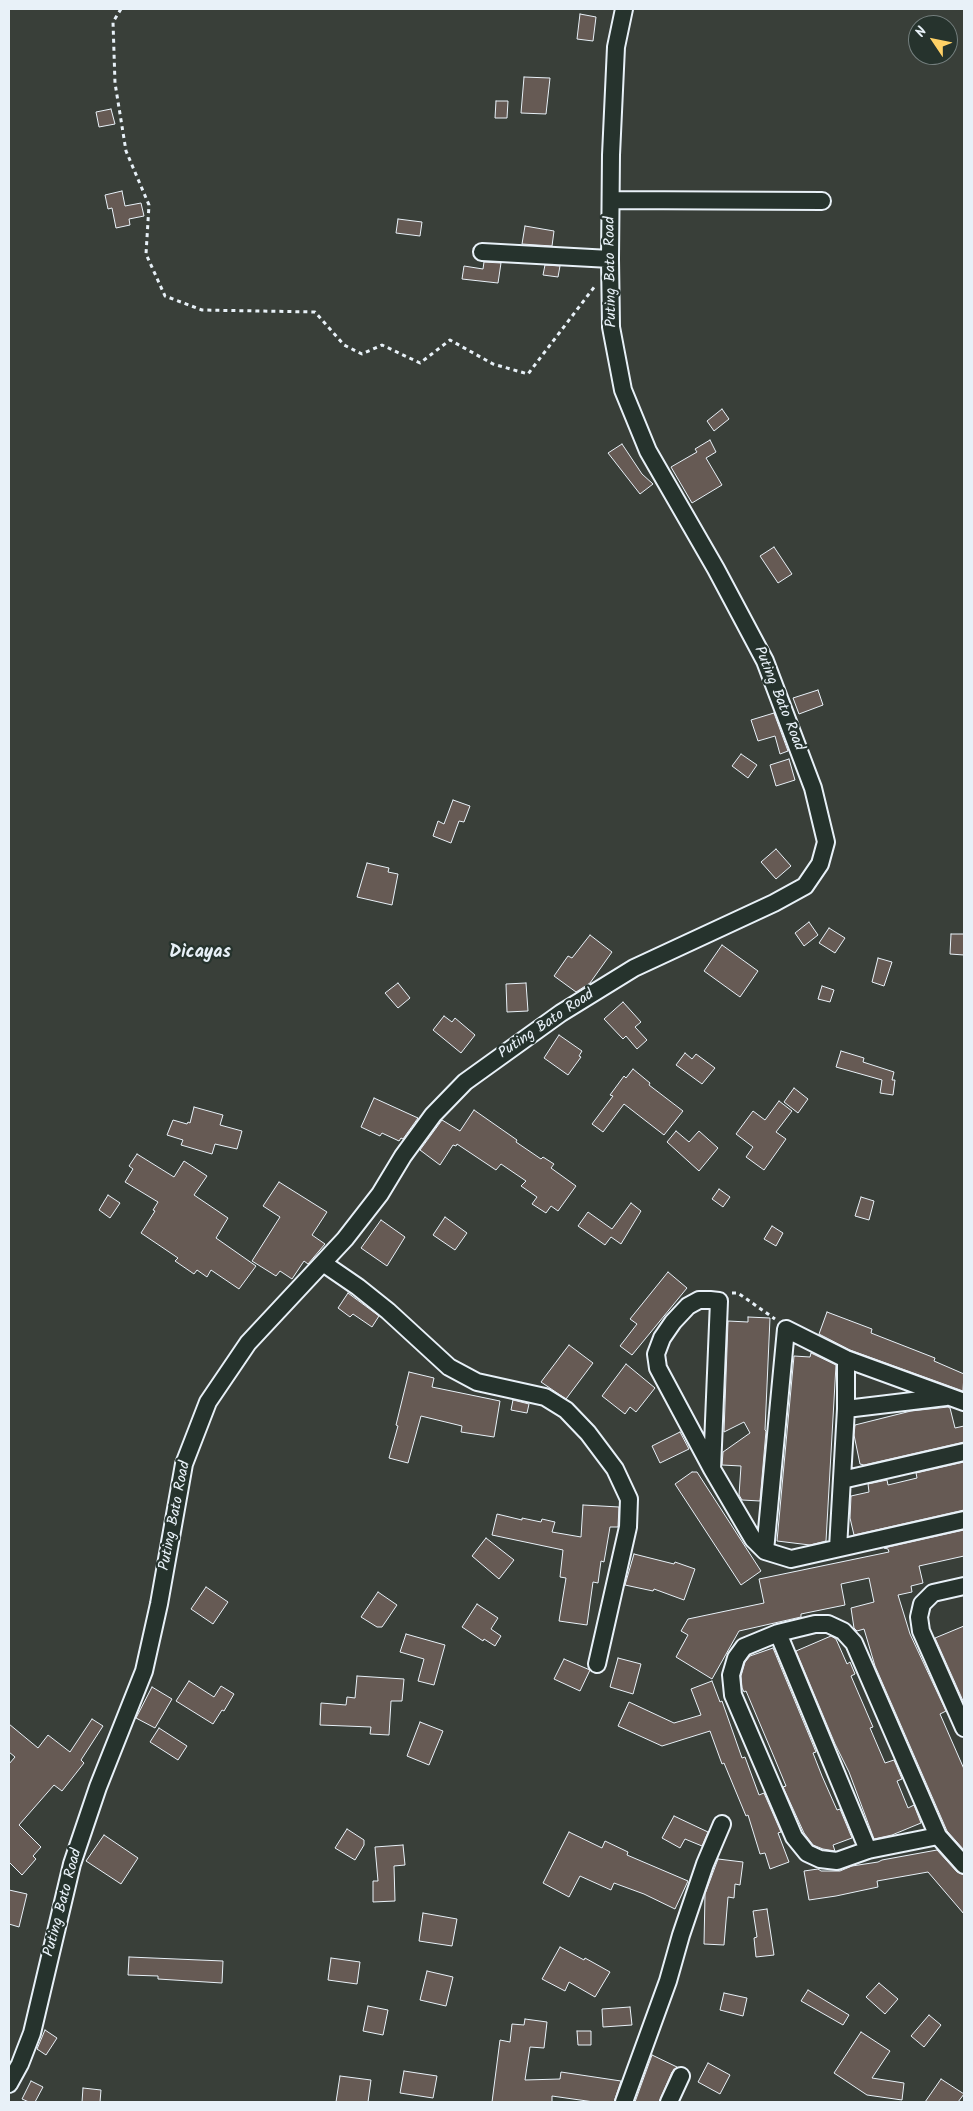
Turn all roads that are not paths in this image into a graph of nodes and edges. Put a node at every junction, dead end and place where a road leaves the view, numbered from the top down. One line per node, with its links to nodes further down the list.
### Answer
1 (624, 9): 2 (street, Puting Bato Road)
2 (611, 200): 3 (street); 5 (street, Puting Bato Road)
3 (822, 201)
4 (482, 252): 5 (street)
5 (611, 262): 6 (street, Puting Bato Road)
6 (323, 1263): 19 (street); 26 (street, Puting Bato Road)
7 (846, 1359): 8 (street); 10 (street); 16 (street)
8 (948, 1397): 9 (street); 10 (street)
9 (964, 1402)
10 (846, 1409): 13 (street)
11 (964, 1452): 13 (street)
12 (712, 1469): 12 (street); 16 (street)
13 (842, 1480): 15 (street)
14 (964, 1520): 15 (street)
15 (838, 1548): 16 (street)
16 (765, 1551)
17 (964, 1586): 20 (street)
18 (778, 1633): 22 (street); 23 (street); 23 (street)
19 (598, 1664)
20 (964, 1728)
21 (722, 1824): 27 (street)
22 (938, 1836): 23 (street); 24 (street)
23 (868, 1850)
24 (964, 1866)
25 (681, 2076): 28 (street)
26 (9, 2084)
27 (624, 2102)
28 (668, 2102)

